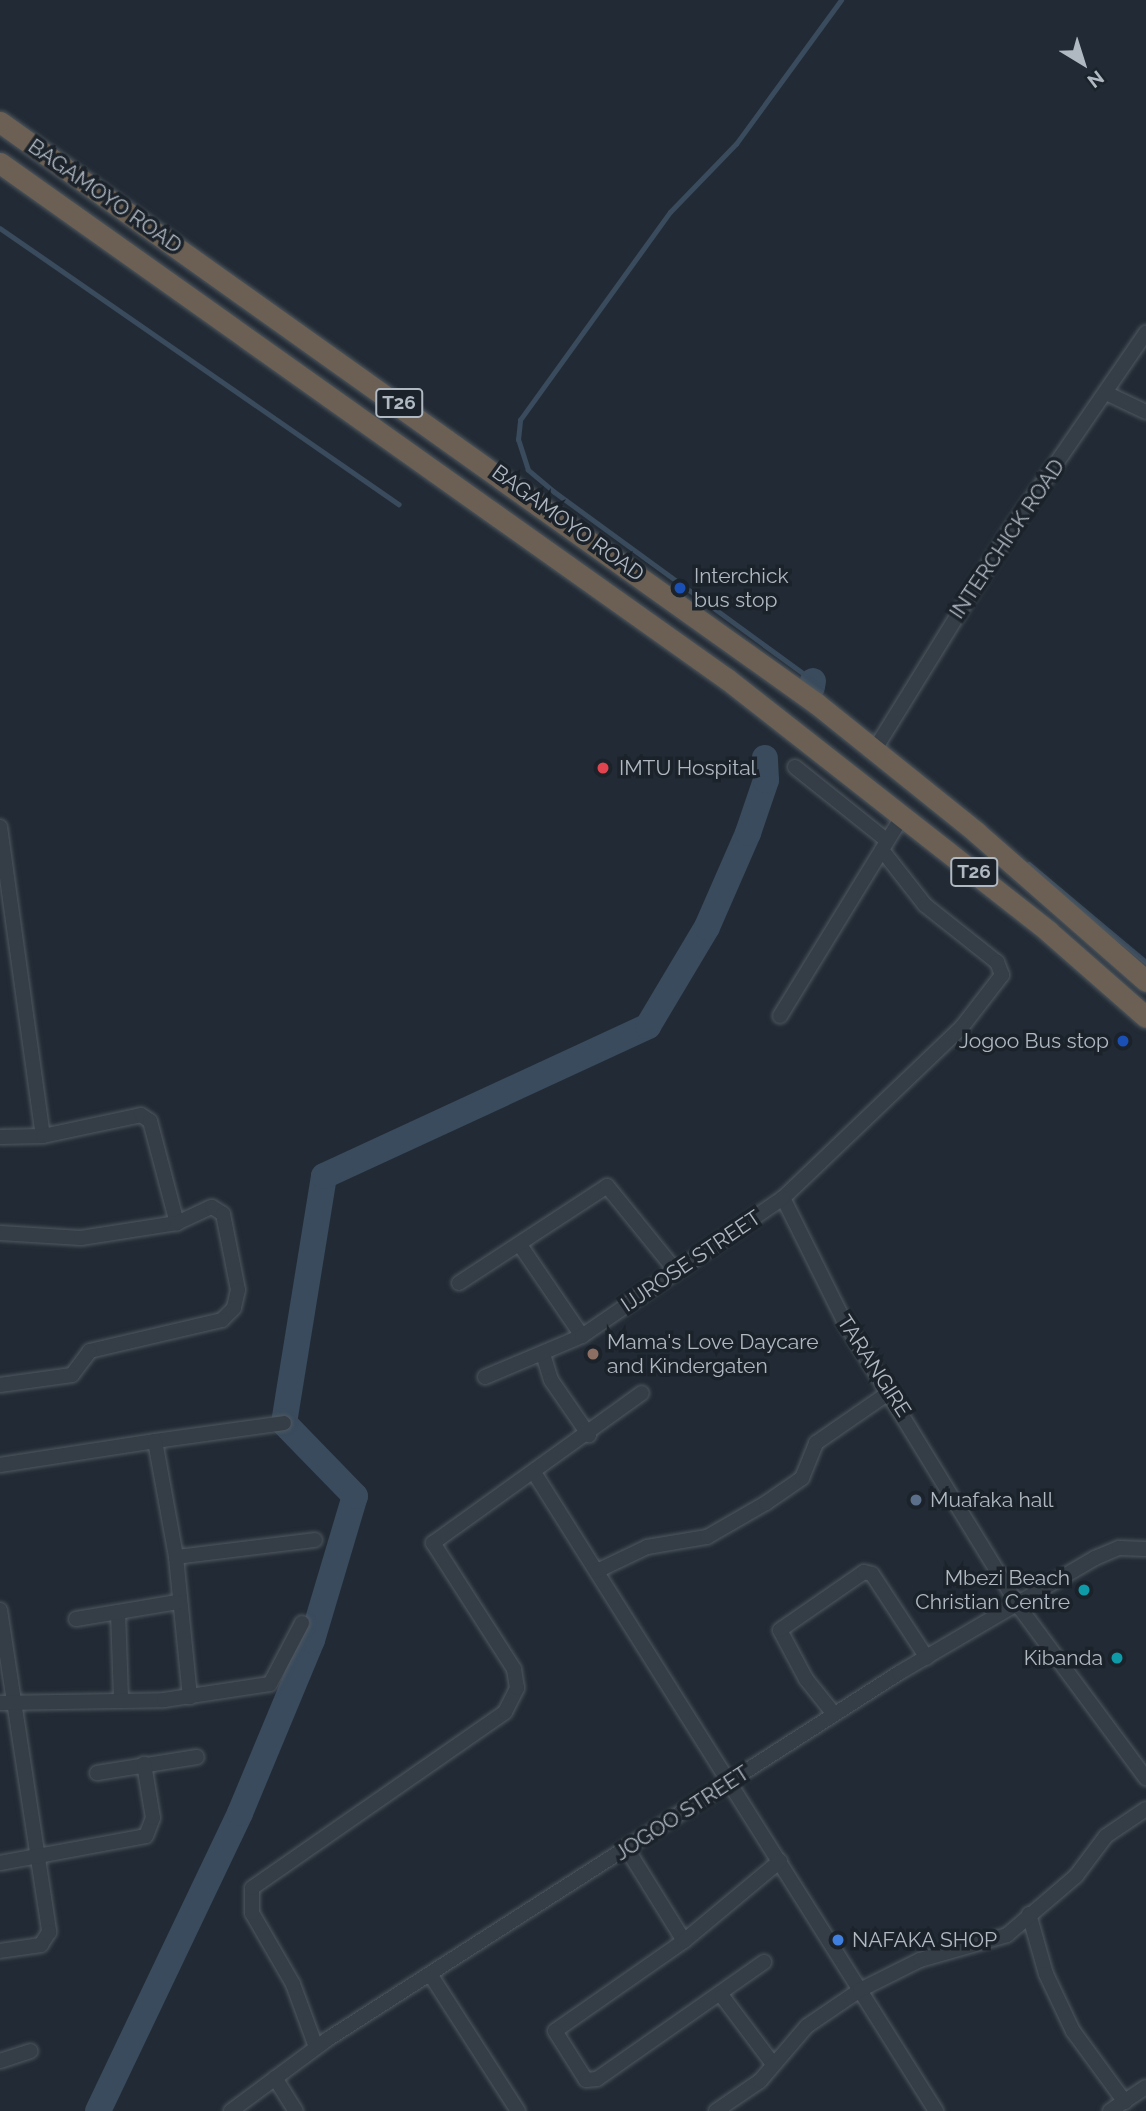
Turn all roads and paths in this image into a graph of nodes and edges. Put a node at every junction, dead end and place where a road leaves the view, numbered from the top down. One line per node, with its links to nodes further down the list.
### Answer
1 (0, 122): 6 (highway, BAGAMOYO ROAD / T26)
2 (0, 163): 8 (highway, BAGAMOYO ROAD / T26)
3 (1146, 334): 4 (street, INTERCHICK ROAD)
4 (1107, 393): 5 (street); 6 (street, INTERCHICK ROAD)
5 (1146, 412)
6 (875, 748): 12 (highway, BAGAMOYO ROAD / T26)
7 (795, 766): 10 (street)
8 (902, 815): 10 (street); 14 (highway, BAGAMOYO ROAD / T26)
9 (0, 827): 11 (street)
10 (884, 845): 13 (street); 17 (street)
11 (5, 886): 15 (street)
12 (1146, 981)
13 (780, 1016)
14 (1146, 1017)
15 (43, 1136): 16 (street); 18 (street)
16 (0, 1137)
17 (783, 1198): 21 (street, IJJROSE STREET); 27 (street, TARANGIRE)
18 (177, 1223): 19 (street); 26 (street)
19 (0, 1233)
20 (520, 1245): 21 (street); 22 (street); 23 (street)
21 (675, 1270): 23 (street, IJJROSE STREET)
22 (459, 1283)
23 (582, 1336): 24 (street, IJJROSE STREET)
24 (543, 1354): 25 (street, IJJROSE STREET); 30 (street)
25 (485, 1377)
26 (0, 1385)
27 (891, 1391): 37 (street); 39 (street, TARANGIRE)
28 (642, 1392): 30 (street)
29 (284, 1423): 31 (street)
30 (589, 1435): 33 (street)
31 (155, 1441): 32 (street); 36 (street)
32 (0, 1465)
33 (535, 1474): 37 (street); 66 (street)
34 (315, 1540): 36 (street)
35 (1146, 1549): 39 (street, JOGOO STREET)
36 (176, 1557): 38 (street)
37 (597, 1571): 53 (street)
38 (178, 1602): 41 (street); 45 (street)
39 (1020, 1608): 44 (street, JOGOO STREET); 52 (street, TARANGIRE)
40 (0, 1610): 47 (street)
41 (118, 1612): 42 (street); 46 (street)
42 (76, 1619)
43 (302, 1623): 45 (street)
44 (927, 1658): 48 (street, JOGOO STREET); 48 (street)
45 (190, 1698): 46 (street)
46 (121, 1699): 47 (street)
47 (6, 1702): 56 (street)
48 (834, 1714): 53 (street, JOGOO STREET)
49 (197, 1757): 50 (street)
50 (144, 1764): 51 (street); 56 (street)
51 (97, 1773)
52 (1146, 1778)
53 (731, 1782): 55 (street, JOGOO STREET); 57 (street)
54 (1146, 1810): 59 (street)
55 (627, 1849): 60 (street); 63 (street, JOGOO STREET)
56 (36, 1856): 58 (street); 61 (street)
57 (780, 1861): 60 (street); 64 (street)
58 (0, 1863)
59 (1029, 1914): 64 (street); 72 (street)
60 (684, 1941): 65 (street)
61 (0, 1951)
62 (764, 1962): 65 (street)
63 (430, 1973): 66 (street, JOGOO STREET); 75 (street)
64 (860, 1990): 69 (street); 77 (street)
65 (722, 1996): 69 (street)
66 (316, 2047): 70 (street, JOGOO STREET)
67 (30, 2051): 68 (street)
68 (0, 2061)
69 (773, 2064): 76 (street)
70 (275, 2078): 73 (street, JOGOO STREET); 74 (street)
71 (1146, 2087): 72 (street)
72 (1125, 2102): 78 (street)
73 (231, 2111)
74 (296, 2111)
75 (518, 2111)
76 (716, 2111)
77 (936, 2111)
78 (1110, 2111)

